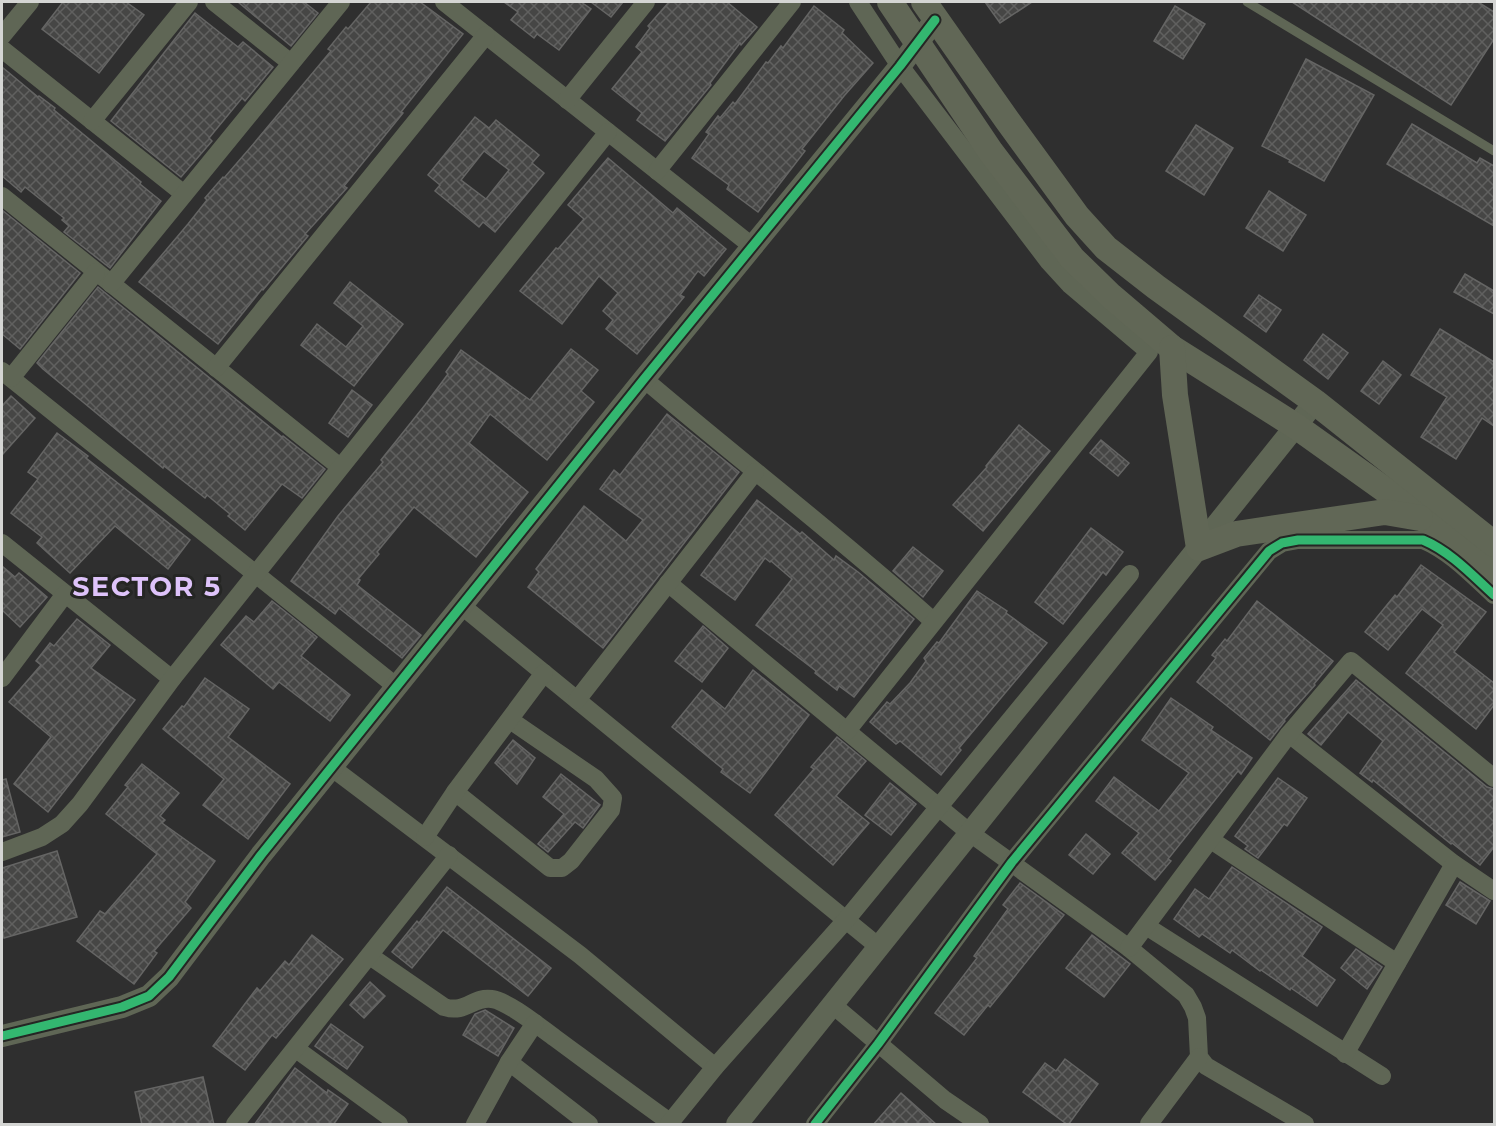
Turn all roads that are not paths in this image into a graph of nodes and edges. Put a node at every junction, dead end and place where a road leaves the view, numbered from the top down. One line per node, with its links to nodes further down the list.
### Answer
1 (30, 2): 13 (street)
2 (189, 2): 19 (street)
3 (214, 2): 16 (street)
4 (341, 2): 16 (street)
5 (444, 2): 12 (street)
6 (646, 2): 18 (street)
7 (792, 2): 22 (street)
8 (858, 2): 17 (street)
9 (890, 2): 14 (main road)
10 (1247, 2): 21 (lane)
11 (930, 11): 14 (street); 32 (main road)
12 (486, 35): 18 (street); 29 (street)
13 (2, 36)
14 (918, 43): 17 (street); 28 (main road)
15 (2, 49): 19 (street)
16 (291, 63): 23 (street)
17 (900, 66): 25 (street); 47 (street)
18 (567, 100): 20 (street)
19 (92, 121): 23 (street)
20 (608, 132): 22 (street); 34 (street)
21 (1494, 151)
22 (657, 171): 25 (street)
23 (184, 194): 27 (street)
24 (2, 196): 26 (street)
25 (752, 246): 31 (street)
26 (96, 272): 27 (street); 30 (street)
27 (111, 284): 29 (street)
28 (1172, 348): 33 (main road); 39 (main road)
29 (216, 368): 34 (street)
30 (6, 374): 41 (street)
31 (644, 379): 35 (street); 46 (street)
32 (1315, 402): 33 (street); 38 (main road)
33 (1297, 427): 36 (main road); 39 (street)
34 (340, 467): 41 (street)
35 (755, 472): 43 (street); 47 (street)
36 (1426, 519): 39 (main road); 40 (main road)
37 (2, 543): 44 (street)
38 (1494, 544)
39 (1198, 548): 60 (street)
40 (1494, 572)
41 (255, 574): 50 (street); 51 (street)
42 (1130, 574): 59 (street)
43 (668, 583): 52 (street); 54 (street)
44 (65, 594): 49 (street); 50 (street)
45 (1494, 595): 65 (street)
46 (462, 606): 48 (street); 51 (street)
47 (933, 621): 54 (street)
48 (544, 673): 52 (street); 53 (street)
49 (2, 678)
50 (171, 679): 63 (street)
51 (397, 687): 56 (street)
52 (576, 700): 68 (street)
53 (510, 720): 58 (street); 58 (street)
54 (847, 731): 59 (street)
55 (1290, 734): 57 (street); 62 (street); 66 (street)
56 (331, 767): 61 (street); 76 (street)
57 (1494, 778)
58 (454, 792): 61 (street)
59 (940, 807): 60 (street); 68 (street)
60 (970, 833): 65 (street); 70 (street)
61 (425, 837): 64 (street)
62 (1210, 840): 69 (street); 73 (street)
63 (2, 852)
64 (449, 855): 72 (street); 82 (street)
65 (1012, 862): 71 (street); 77 (street)
66 (1454, 864): 67 (street); 73 (street)
67 (1494, 891)
68 (846, 920): 70 (street); 82 (street)
69 (1146, 926): 71 (street); 79 (street)
70 (879, 947): 74 (street)
71 (1130, 948): 80 (street)
72 (370, 956): 75 (street); 78 (street)
73 (1397, 963): 79 (street)
74 (833, 1005): 77 (street); 89 (street)
75 (535, 1023): 81 (street); 84 (street)
76 (2, 1036)
77 (878, 1044): 90 (street); 91 (street)
78 (296, 1049): 85 (street); 86 (street)
79 (1345, 1054): 83 (street)
80 (1199, 1057): 92 (street); 93 (street)
81 (509, 1062): 87 (street); 88 (street)
82 (715, 1067): 84 (street)
83 (1382, 1076)
84 (670, 1124)
85 (235, 1125)
86 (399, 1125)
87 (475, 1125)
88 (589, 1125)
89 (737, 1125)
90 (815, 1125)
91 (980, 1125)
92 (1149, 1125)
93 (1305, 1125)

